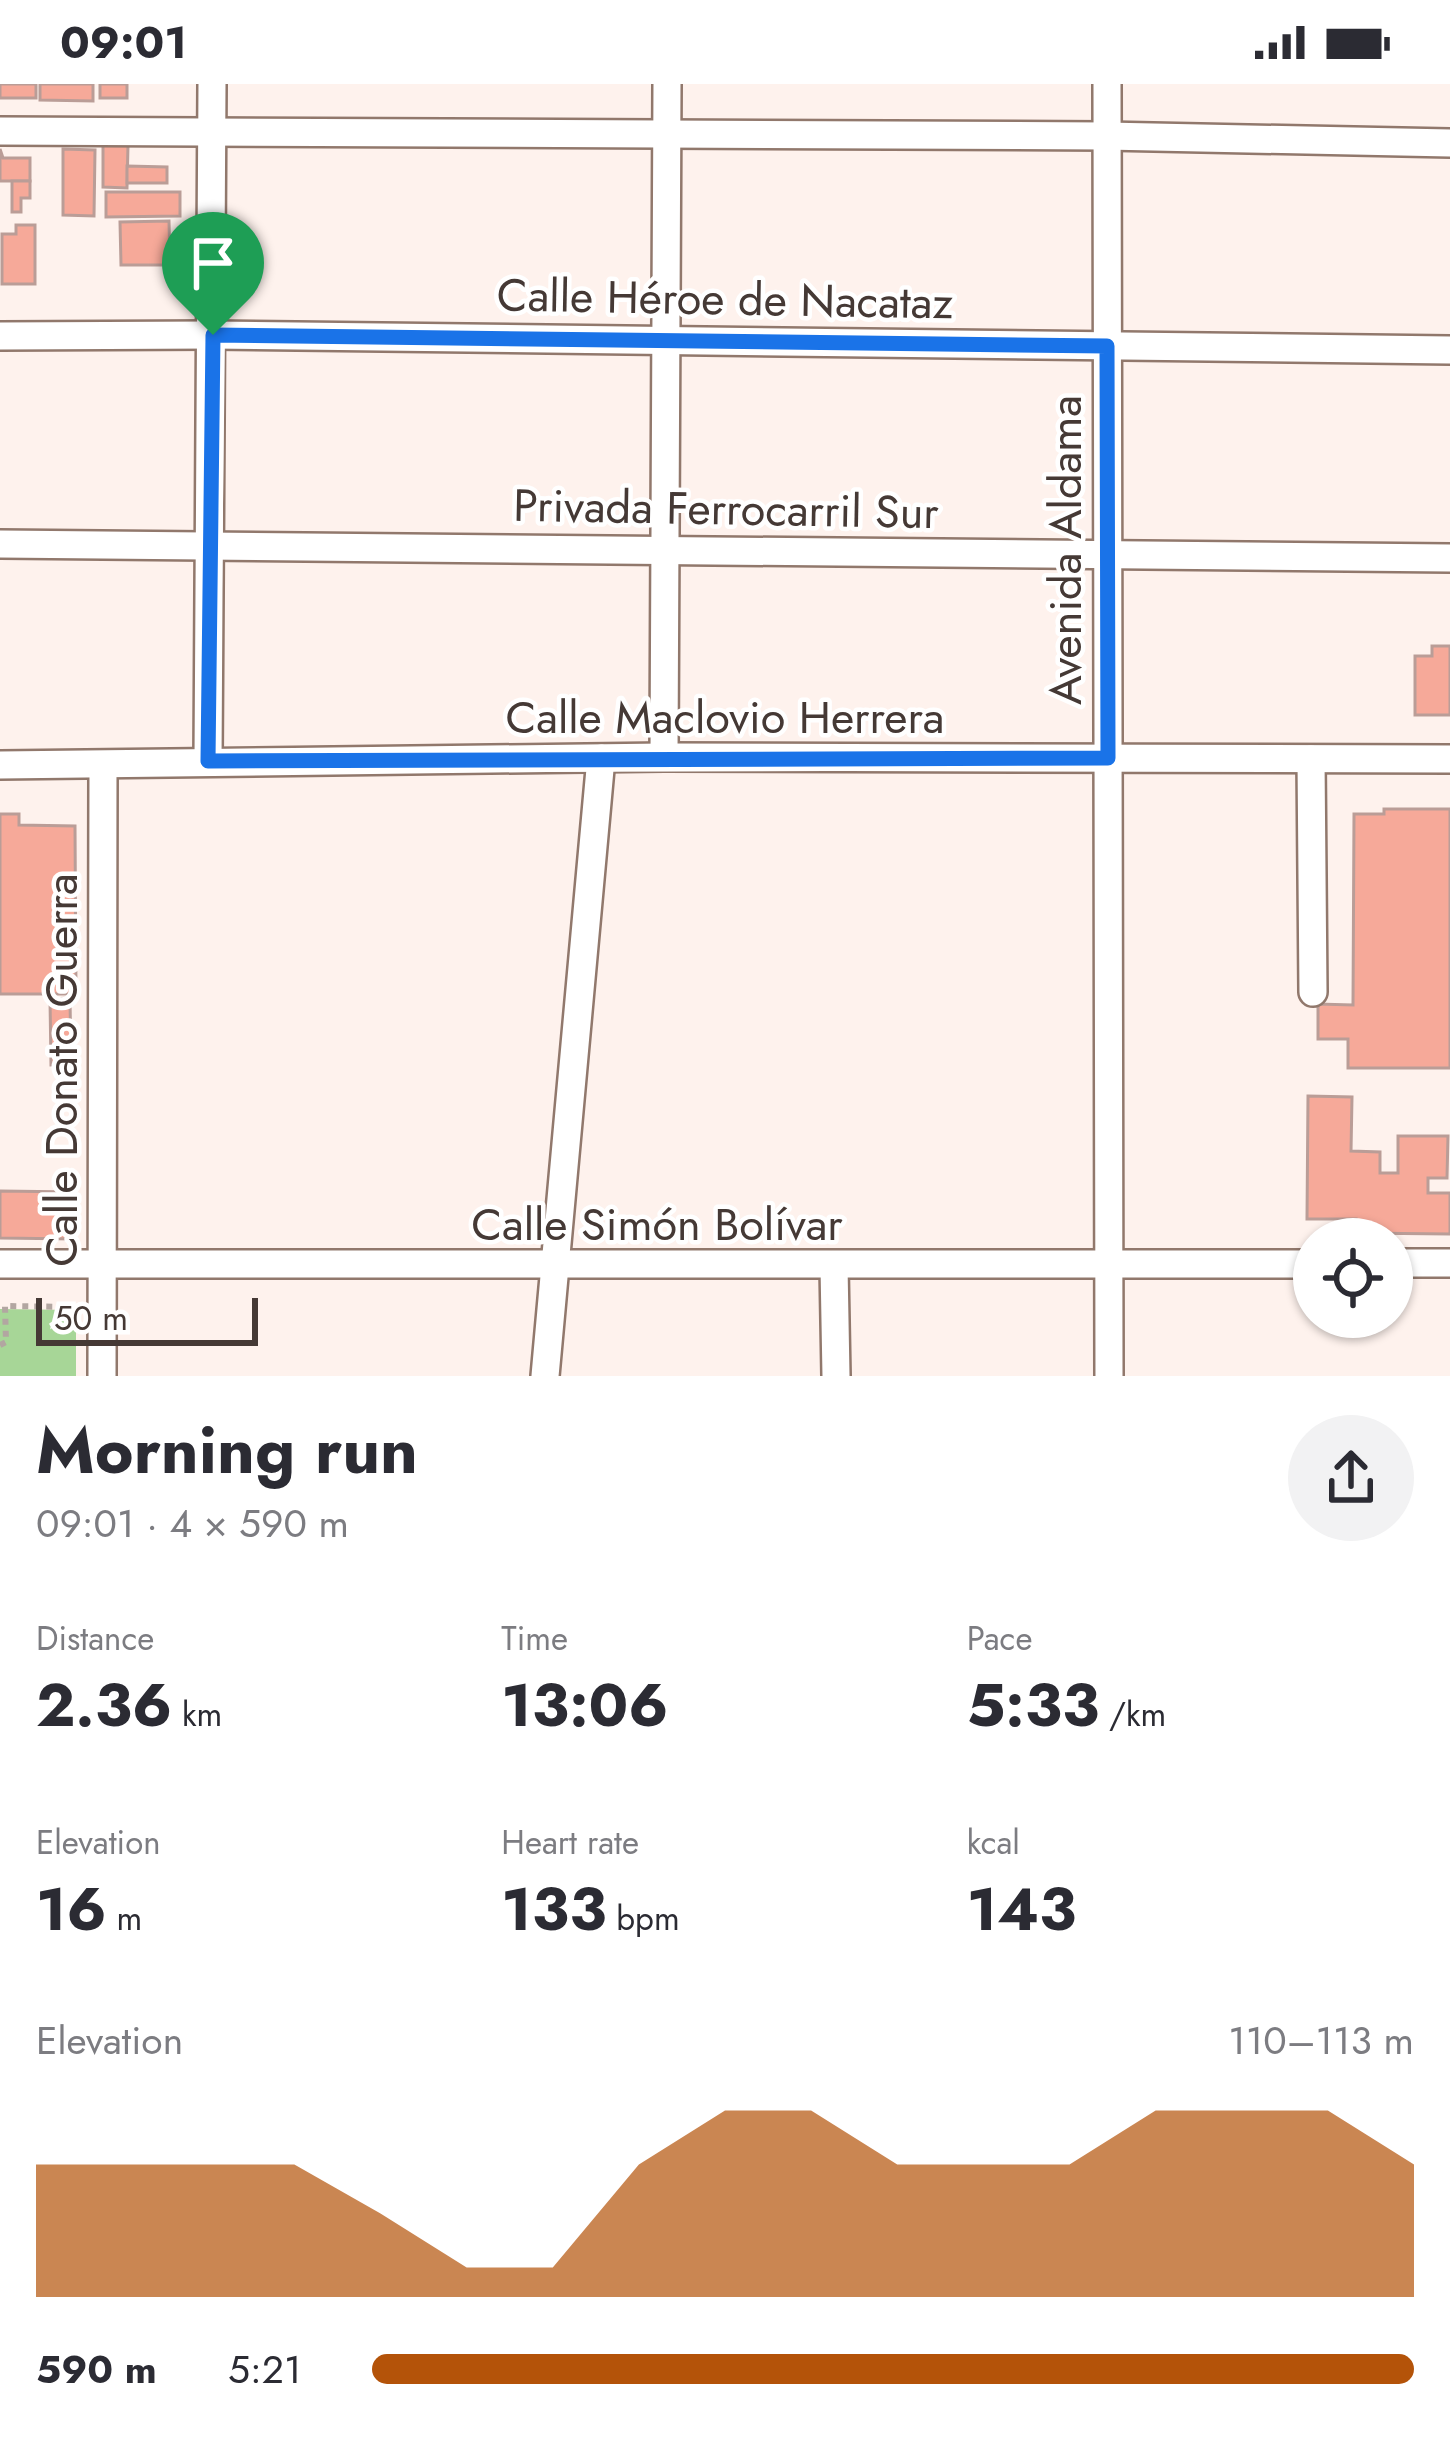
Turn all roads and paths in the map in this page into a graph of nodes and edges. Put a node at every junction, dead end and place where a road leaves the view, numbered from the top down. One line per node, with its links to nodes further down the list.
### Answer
1 (212, 84): 5 (street)
2 (667, 84): 6 (street)
3 (1107, 84): 7 (street, Avenida Aldama)
4 (0, 131): 5 (street)
5 (212, 132): 6 (street); 9 (street)
6 (667, 132): 7 (street); 11 (street)
7 (1106, 136): 8 (street); 12 (street, Avenida Aldama)
8 (1450, 143)
9 (213, 335): 10 (street, Calle Héroe de Nacataz); 11 (street, Calle Héroe de Nacataz); 15 (street)
10 (0, 336)
11 (665, 341): 12 (street, Calle Héroe de Nacataz); 16 (street)
12 (1107, 346): 13 (street, Calle Héroe de Nacataz); 17 (street, Avenida Aldama)
13 (1450, 350)
14 (0, 544): 15 (street, Privada Ferrocarril Sur)
15 (209, 544): 16 (street, Privada Ferrocarril Sur); 24 (street)
16 (666, 550): 17 (street, Privada Ferrocarril Sur); 20 (street)
17 (1108, 556): 18 (street, Privada Ferrocarril Sur); 21 (street, Avenida Aldama)
18 (1450, 558)
19 (602, 758): 20 (street, Calle Maclovio Herrera); 24 (street, Calle Maclovio Herrera); 35 (street)
20 (664, 758): 21 (street, Calle Maclovio Herrera)
21 (1108, 758): 22 (street, Calle Maclovio Herrera); 34 (street, Avenida Aldama)
22 (1311, 759): 23 (street, Calle Maclovio Herrera); 27 (street)
23 (1450, 759)
24 (208, 761): 26 (street, Calle Maclovio Herrera)
25 (0, 765): 26 (street, Calle Maclovio Herrera)
26 (104, 765): 32 (street, Calle Donato Guerra)
27 (1313, 992)
28 (1413, 1263): 29 (street)
29 (1450, 1263)
30 (0, 1264): 32 (street, Calle Simón Bolívar)
31 (1293, 1264): 34 (street, Calle Simón Bolívar)
32 (103, 1265): 35 (street, Calle Simón Bolívar); 36 (street, Calle Donato Guerra)
33 (833, 1266): 34 (street, Calle Simón Bolívar); 35 (street, Calle Simón Bolívar); 40 (street)
34 (1109, 1266): 41 (street, Avenida Aldama)
35 (554, 1267): 39 (street)
36 (103, 1307): 37 (path); 38 (street, Calle Donato Guerra)
37 (0, 1345)
38 (103, 1376)
39 (545, 1376)
40 (836, 1376)
41 (1109, 1376)

